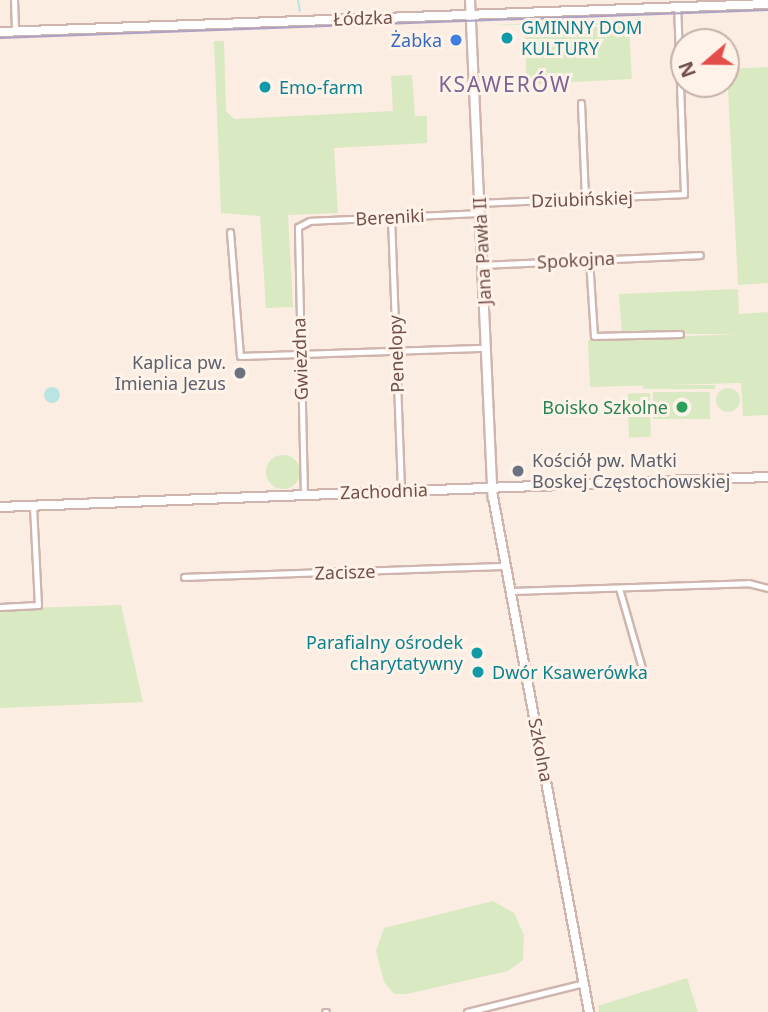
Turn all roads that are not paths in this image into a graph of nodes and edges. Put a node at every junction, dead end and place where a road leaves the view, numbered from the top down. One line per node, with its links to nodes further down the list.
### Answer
1 (14, 0): 7 (street)
2 (470, 0): 5 (street, Jana Pawła II)
3 (768, 4): 4 (street, Łódzka)
4 (677, 7): 5 (street, Łódzka); 9 (street, Dziubińskiej)
5 (471, 14): 7 (street, Łódzka); 10 (street, Jana Pawła II)
6 (0, 32): 7 (street, Łódzka)
7 (15, 32)
8 (581, 103): 9 (street)
9 (585, 199): 10 (street, Dziubińskiej)
10 (480, 203): 11 (street, Jana Pawła II)
11 (480, 213): 12 (street, Bereniki); 17 (street, Jana Pawła II)
12 (391, 217): 13 (street, Bereniki); 20 (street, Penelopy)
13 (300, 225): 21 (street, Gwiezdna)
14 (229, 232): 21 (street)
15 (700, 255): 16 (street, Spokojna)
16 (589, 259): 17 (street, Spokojna); 18 (street)
17 (483, 265): 19 (street, Jana Pawła II)
18 (680, 334)
19 (486, 348): 20 (street); 23 (street, Jana Pawła II)
20 (396, 351): 21 (street); 24 (street, Penelopy)
21 (300, 354): 25 (street, Gwiezdna)
22 (767, 480): 23 (street, Zachodnia)
23 (492, 488): 24 (street, Zachodnia); 28 (street, Szkolna)
24 (401, 491): 25 (street, Zachodnia)
25 (304, 494): 26 (street, Zachodnia)
26 (33, 506): 27 (street, Zachodnia); 33 (street)
27 (0, 507)
28 (506, 566): 29 (street, Zacisze); 32 (street, Szkolna)
29 (184, 577)
30 (619, 588): 31 (street); 32 (street); 34 (street)
31 (768, 588)
32 (510, 591): 35 (street, Szkolna)
33 (0, 607)
34 (642, 668)
35 (584, 983): 36 (street); 38 (street, Szkolna)
36 (481, 1011): 37 (street)
37 (467, 1012)
38 (589, 1012)

